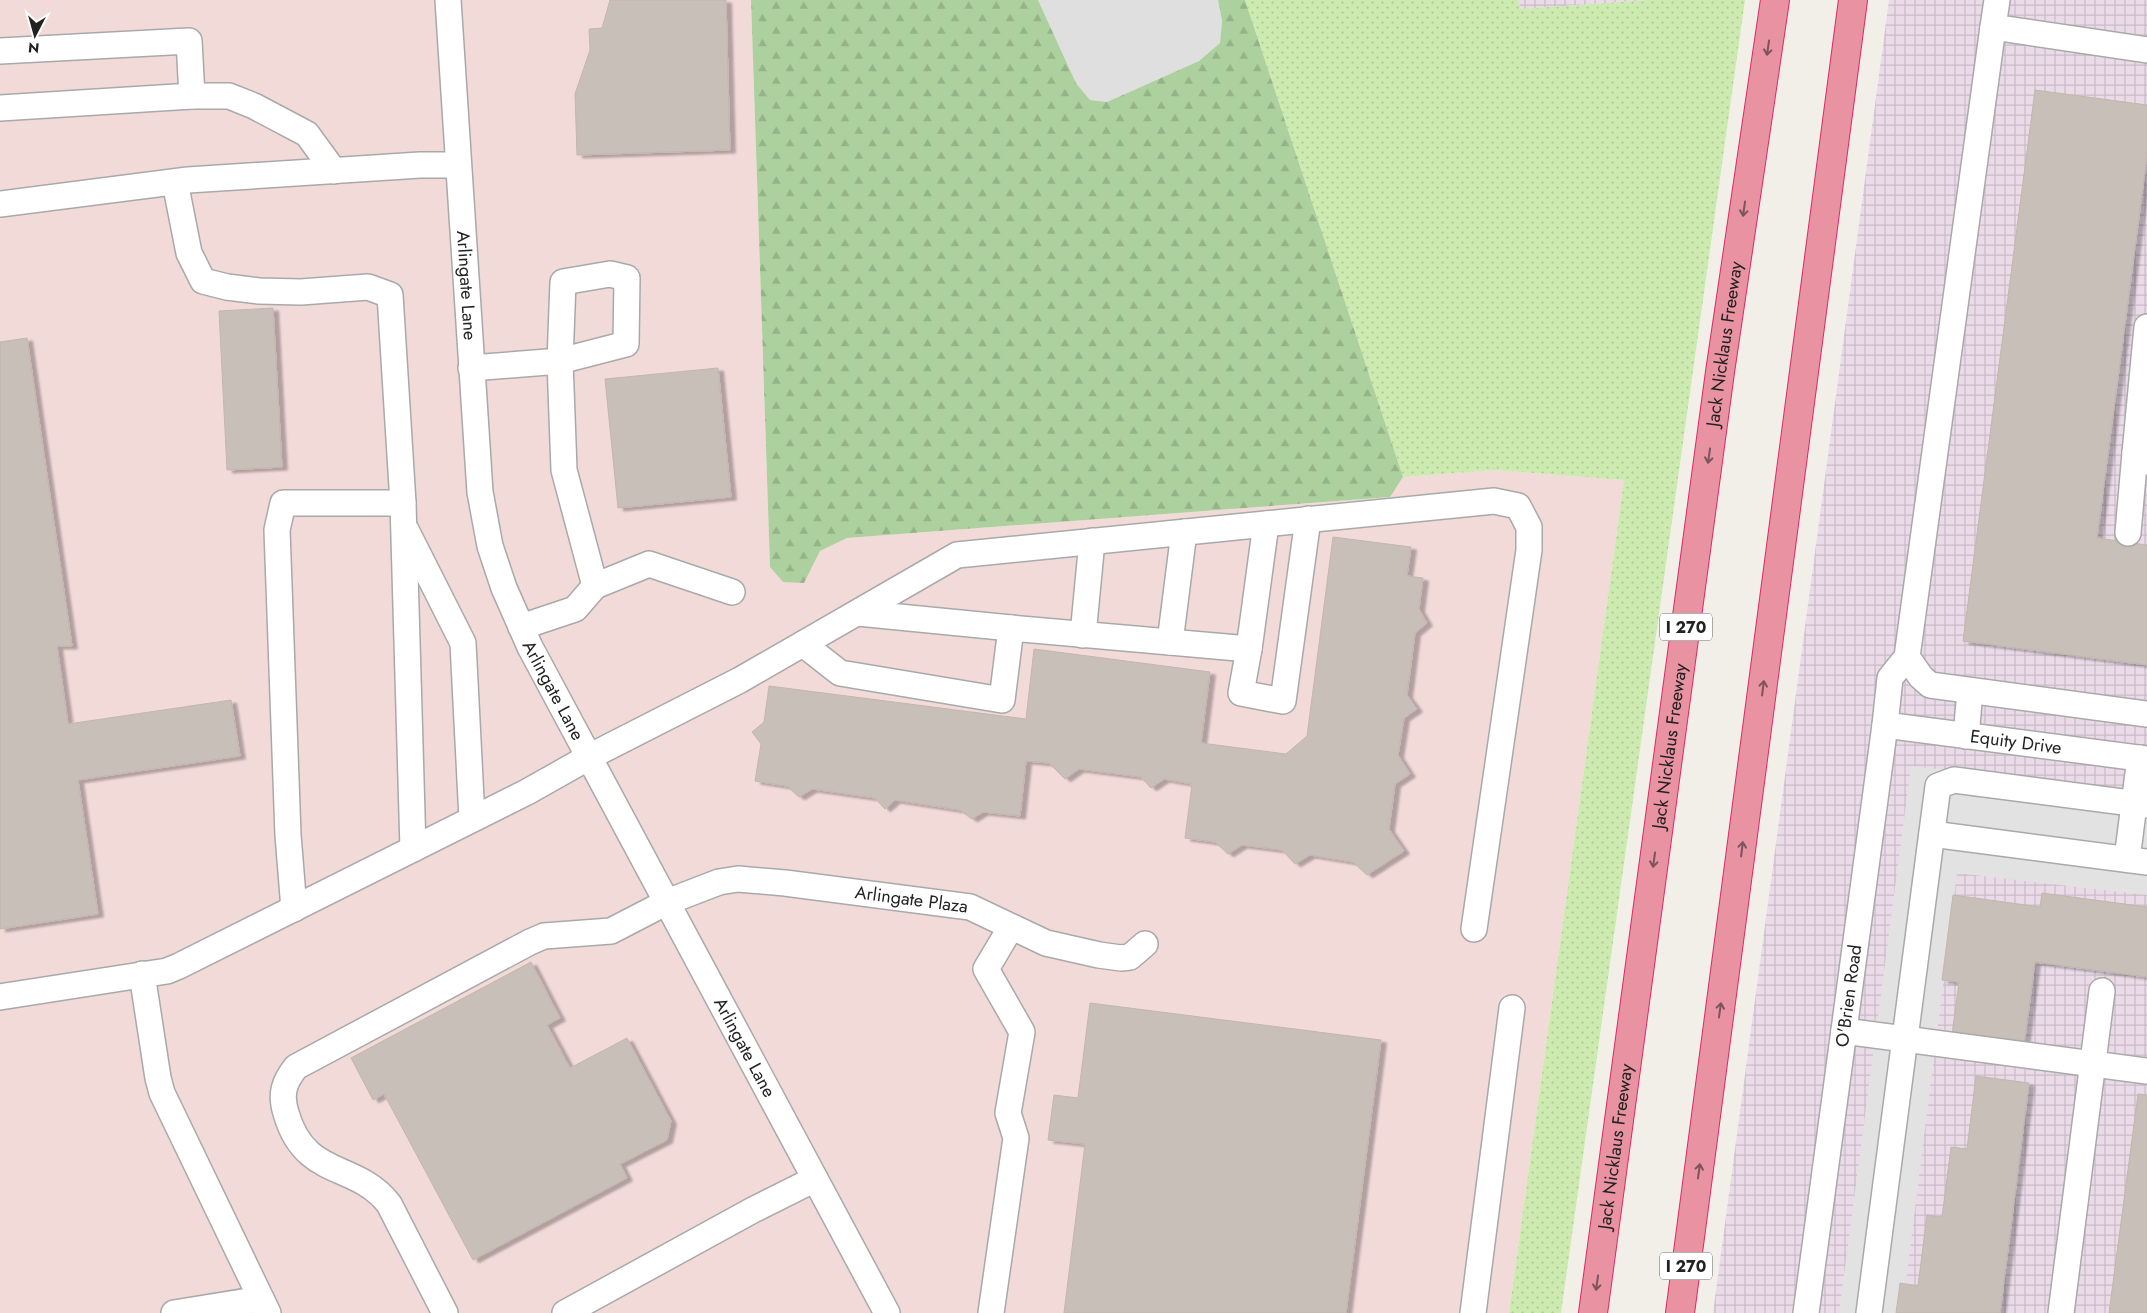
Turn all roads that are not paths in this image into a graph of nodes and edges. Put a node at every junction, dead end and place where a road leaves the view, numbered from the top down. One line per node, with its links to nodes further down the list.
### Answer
1 (448, 0): 10 (street, Arlingate Lane)
2 (1775, 0): 68 (highway, Jack Nicklaus Freeway / I 270, one-way to 68)
3 (1853, 0): 69 (highway, I 270, one-way to 3)
4 (1996, 0): 5 (street)
5 (1993, 27): 6 (street); 34 (street)
6 (2147, 50)
7 (0, 51): 8 (street)
8 (192, 96): 9 (street); 11 (street)
9 (0, 108)
10 (458, 166): 11 (street); 16 (street, Arlingate Lane)
11 (334, 170): 12 (street)
12 (175, 182): 13 (street); 19 (street)
13 (0, 204)
14 (2147, 327): 15 (street)
15 (2146, 352): 17 (street)
16 (471, 368): 25 (street); 28 (street, Arlingate Lane)
17 (2143, 408): 18 (street)
18 (2141, 458): 23 (street)
19 (403, 515): 42 (street); 44 (street); 47 (street)
20 (1308, 519): 21 (street); 33 (street); 49 (street)
21 (1266, 524): 22 (street); 33 (street)
22 (1184, 532): 24 (street); 31 (street)
23 (2128, 533)
24 (1092, 541): 27 (street); 30 (street)
25 (595, 586): 26 (street); 28 (street)
26 (732, 592)
27 (858, 613): 29 (street); 32 (street)
28 (521, 627): 39 (street, Arlingate Lane)
29 (1011, 628): 30 (street); 32 (street)
30 (1083, 635): 31 (street)
31 (1170, 642): 33 (street)
32 (803, 644): 39 (street)
33 (1249, 649)
34 (1907, 657): 35 (street); 37 (street, O'Brien Road)
35 (1970, 691): 36 (street); 38 (street)
36 (2147, 714)
37 (1885, 725): 38 (street, Equity Drive); 55 (street, O'Brien Road)
38 (1966, 736): 40 (street, Equity Drive)
39 (589, 757): 42 (street); 46 (street, Arlingate Lane)
40 (2143, 758): 41 (street)
41 (2140, 804): 43 (street); 45 (street)
42 (472, 819): 44 (street)
43 (1932, 834): 45 (street); 56 (street)
44 (413, 849): 47 (street)
45 (2137, 861)
46 (667, 902): 48 (street, Arlingate Plaza); 59 (street, Arlingate Lane); 63 (street, Arlingate Plaza)
47 (294, 909): 51 (street)
48 (1011, 927): 50 (street, Arlingate Plaza); 66 (street)
49 (1474, 929)
50 (1145, 944)
51 (142, 974): 53 (street); 60 (street)
52 (2102, 991): 57 (street)
53 (0, 997)
54 (1512, 1008): 67 (street)
55 (1844, 1032): 56 (street); 70 (street, O'Brien Road)
56 (1905, 1039): 57 (street); 71 (street)
57 (2092, 1064): 58 (street); 72 (street)
58 (2147, 1070)
59 (815, 1179): 64 (street); 65 (street, Arlingate Lane)
60 (264, 1306): 61 (street)
61 (200, 1311): 62 (street)
62 (174, 1313)
63 (445, 1313)
64 (566, 1313)
65 (887, 1313)
66 (991, 1313)
67 (1473, 1313)
68 (1593, 1313)
69 (1680, 1313)
70 (1806, 1313)
71 (1869, 1313)
72 (2061, 1313)

